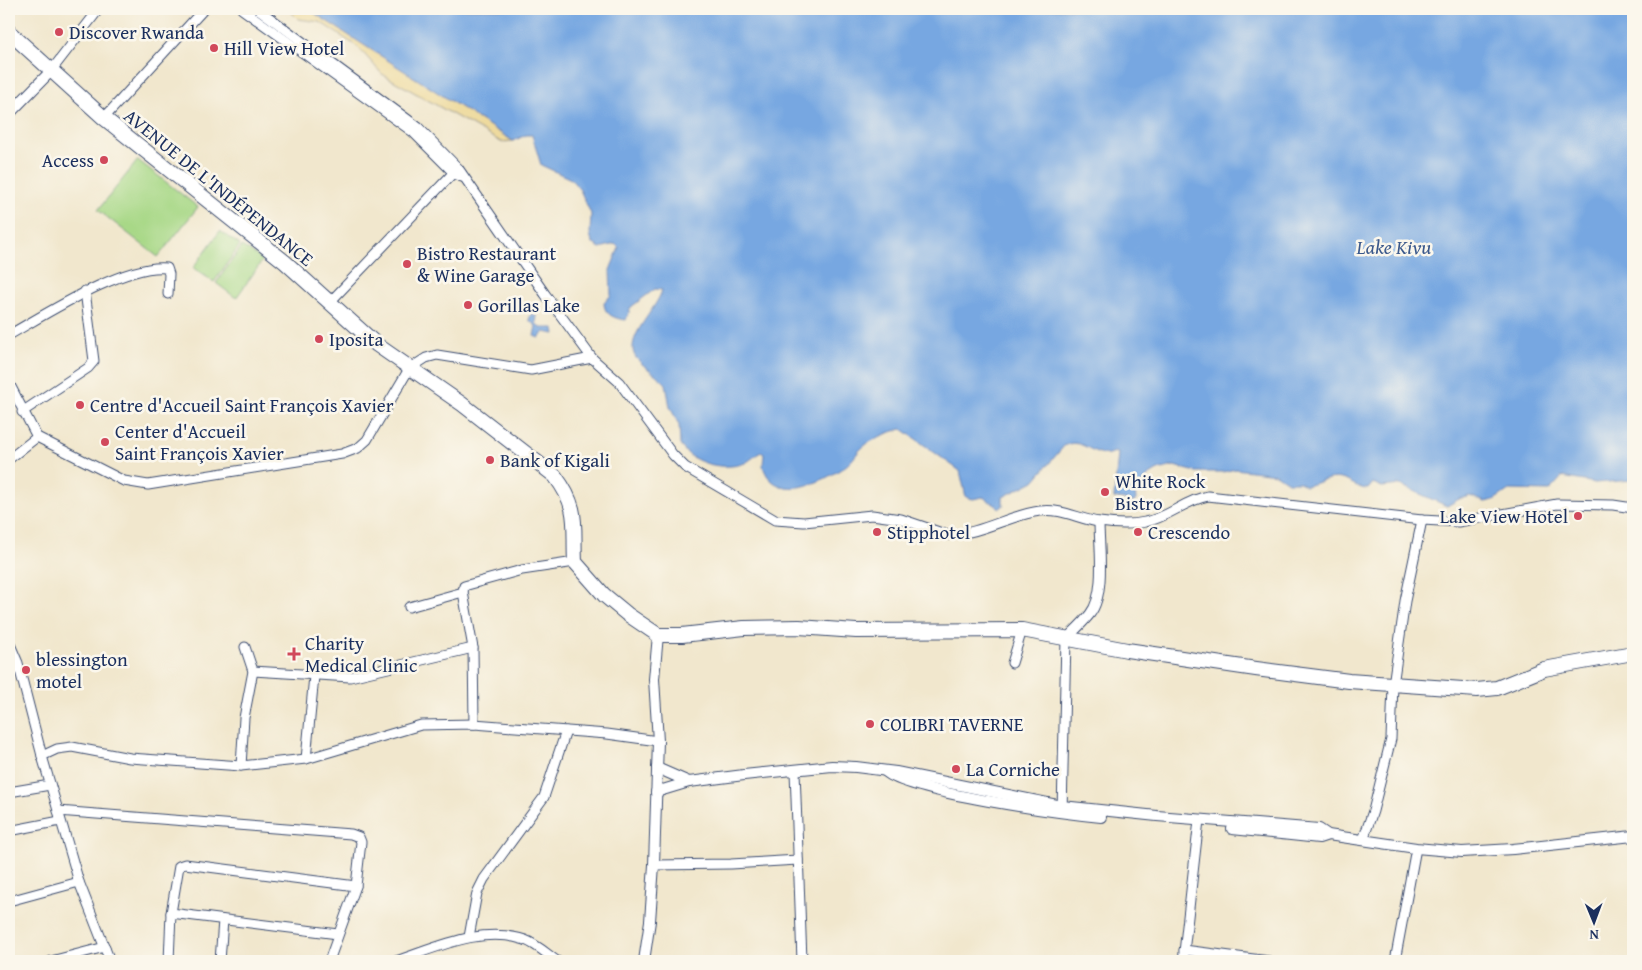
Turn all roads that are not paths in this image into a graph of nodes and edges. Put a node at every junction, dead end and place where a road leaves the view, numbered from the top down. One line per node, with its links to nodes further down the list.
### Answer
1 (98, 9): 7 (street)
2 (204, 9): 9 (street)
3 (242, 9): 6 (street)
4 (258, 9): 6 (street)
5 (9, 32): 7 (highway, AVENUE DE L'INDÉPENDANCE)
6 (312, 55): 10 (street)
7 (51, 71): 8 (street); 9 (highway, AVENUE DE L'INDÉPENDANCE)
8 (9, 114)
9 (104, 118): 13 (highway, AVENUE DE L'INDÉPENDANCE)
10 (456, 170): 13 (street); 15 (street)
11 (86, 291): 12 (street); 14 (street); 18 (street)
12 (168, 294)
13 (330, 302): 16 (highway, AVENUE DE L'INDÉPENDANCE)
14 (9, 335)
15 (592, 358): 16 (street); 23 (street)
16 (409, 369): 19 (street); 24 (highway, AVENUE DE L'INDÉPENDANCE)
17 (9, 383): 18 (street)
18 (22, 412): 19 (street)
19 (37, 437): 20 (street)
20 (9, 459)
21 (1633, 508): 22 (street)
22 (1422, 520): 23 (street); 37 (street)
23 (1099, 522): 29 (street)
24 (575, 562): 25 (street); 28 (highway)
25 (463, 592): 26 (street); 32 (street)
26 (409, 606)
27 (1022, 630): 28 (highway); 29 (highway); 34 (street)
28 (658, 635): 40 (street)
29 (1066, 639): 37 (highway); 50 (street)
30 (9, 642): 41 (street)
31 (245, 647): 35 (street)
32 (473, 648): 36 (street); 38 (street)
33 (1633, 653): 37 (highway)
34 (1012, 663)
35 (253, 672): 36 (street); 43 (street)
36 (314, 676): 42 (street)
37 (1393, 684): 56 (street)
38 (474, 724): 39 (street); 42 (street)
39 (566, 731): 40 (street); 66 (street)
40 (658, 741): 44 (street)
41 (42, 756): 43 (street); 47 (street)
42 (306, 759): 43 (street)
43 (241, 766)
44 (657, 768): 46 (street); 49 (street)
45 (795, 770): 46 (street); 50 (street); 58 (street)
46 (689, 782): 49 (street)
47 (50, 785): 48 (street); 51 (street)
48 (9, 792)
49 (656, 792): 59 (street)
50 (1062, 809): 53 (street)
51 (58, 811): 52 (street); 61 (street)
52 (60, 821): 54 (street); 60 (street)
53 (1199, 824): 56 (street); 68 (street)
54 (9, 831)
55 (1633, 836): 57 (street)
56 (1363, 840): 57 (street)
57 (1416, 848): 80 (street)
58 (798, 860): 59 (street); 77 (street)
59 (654, 865): 76 (street)
60 (79, 882): 62 (street); 67 (street)
61 (356, 886): 63 (street); 65 (street)
62 (9, 901)
63 (171, 912): 64 (street); 71 (street)
64 (223, 920): 65 (street); 72 (street)
65 (338, 934): 73 (street)
66 (469, 938): 74 (street); 75 (street)
67 (104, 947): 69 (street); 70 (street)
68 (1184, 950): 78 (street); 79 (street)
69 (52, 961)
70 (110, 961)
71 (169, 961)
72 (220, 961)
73 (329, 961)
74 (396, 961)
75 (557, 961)
76 (644, 961)
77 (802, 961)
78 (1182, 961)
79 (1269, 961)
80 (1395, 961)

